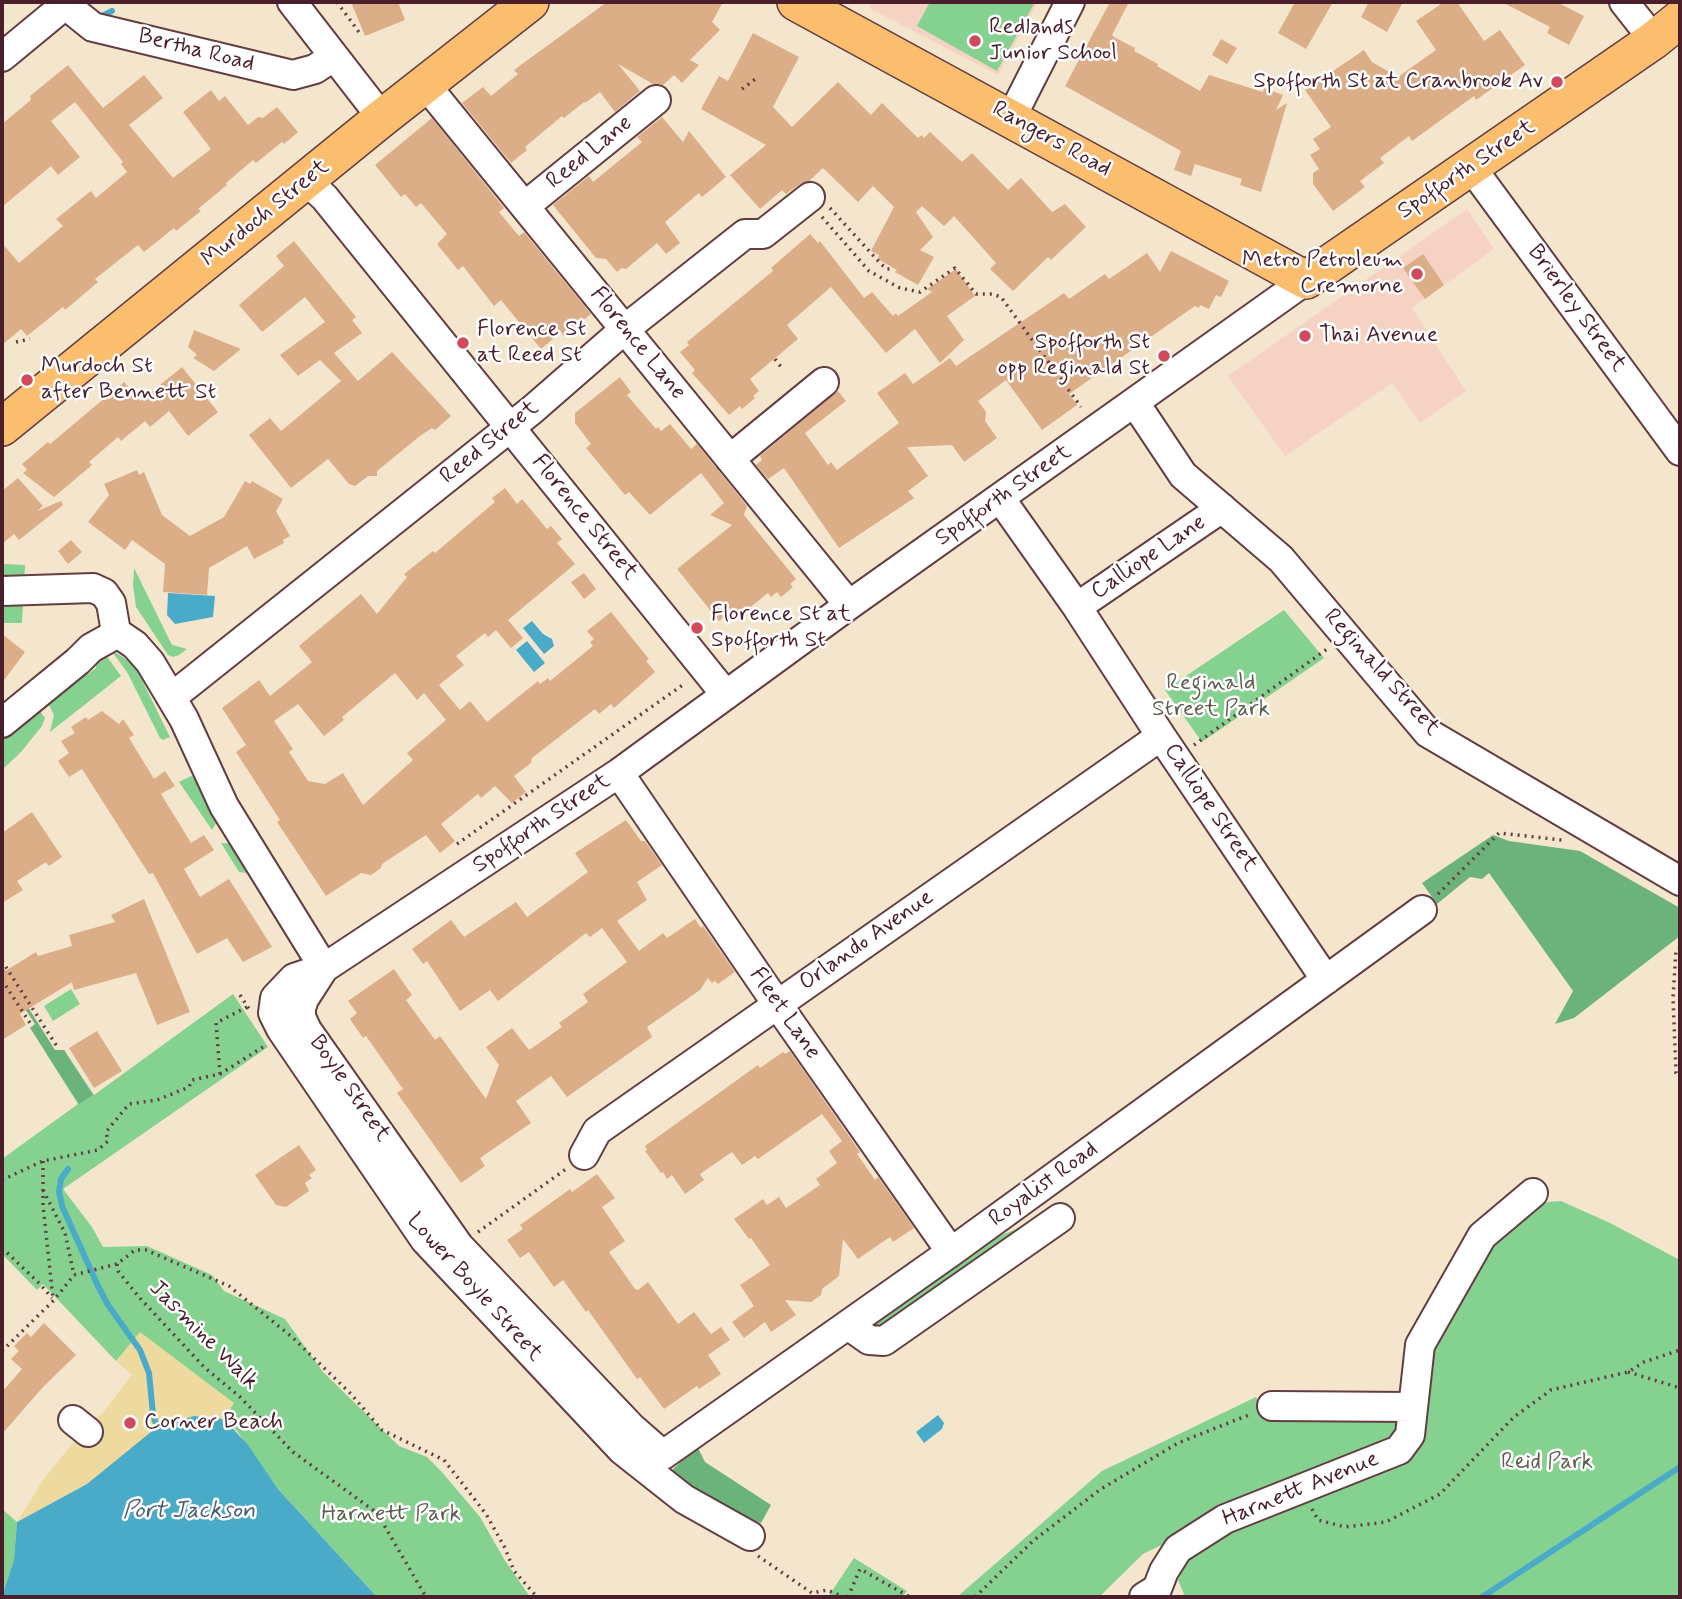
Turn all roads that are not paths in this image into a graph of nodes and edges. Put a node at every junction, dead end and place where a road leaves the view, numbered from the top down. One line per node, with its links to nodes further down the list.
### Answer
1 (292, 2): 9 (street)
2 (796, 2): 13 (main road, Rangers Road)
3 (1070, 2): 13 (street)
4 (1624, 2): 7 (street)
5 (528, 3): 10 (main road, Murdoch Street)
6 (64, 4): 8 (street); 9 (street, Bertha Road)
7 (1667, 30): 14 (main road, Spofforth Street)
8 (2, 57)
9 (333, 57): 12 (street)
10 (425, 84): 12 (main road, Murdoch Street); 16 (street, Florence Lane)
11 (656, 100): 16 (street, Reed Lane)
12 (382, 118): 15 (main road, Murdoch Street)
13 (1011, 118): 18 (main road, Rangers Road)
14 (1471, 167): 18 (main road, Spofforth Street); 24 (street, Brierley Street)
15 (306, 180): 22 (main road, Murdoch Street); 23 (street, Florence Street)
16 (525, 206): 19 (street, Florence Lane)
17 (819, 206): 19 (street, Reed Street)
18 (1306, 280): 21 (street, Spofforth Street)
19 (625, 329): 23 (street, Reed Street); 25 (street, Florence Lane)
20 (824, 382): 25 (street)
21 (1135, 403): 26 (street, Spofforth Street); 27 (street, Reginald Street)
22 (2, 426)
23 (510, 427): 32 (street, Florence Street); 33 (street, Reed Street)
24 (1680, 451)
25 (730, 458): 29 (street, Florence Lane)
26 (1000, 498): 29 (street, Spofforth Street); 30 (street, Calliope Street)
27 (1222, 508): 30 (street, Calliope Lane); 37 (street, Reginald Street)
28 (2, 591): 31 (street)
29 (849, 605): 32 (street, Spofforth Street)
30 (1077, 607): 35 (street, Calliope Street)
31 (116, 632): 33 (street); 34 (street)
32 (726, 695): 36 (street, Spofforth Street)
33 (172, 697): 39 (street)
34 (2, 723)
35 (1168, 747): 40 (street, Calliope Street); 41 (street, Orlando Avenue)
36 (619, 773): 39 (street, Spofforth Street); 41 (street, Fleet Lane)
37 (1680, 881)
38 (1422, 910): 40 (street, Royalist Road)
39 (324, 968): 49 (street, Boyle Street); 50 (street, Lower Boyle Street)
40 (1326, 980): 45 (street, Royalist Road)
41 (776, 1004): 42 (street, Orlando Avenue); 45 (street, Fleet Lane)
42 (584, 1155)
43 (1533, 1193): 48 (street, Harnett Avenue)
44 (1060, 1218): 46 (street)
45 (951, 1252): 46 (street, Royalist Road)
46 (848, 1325): 49 (street, Royalist Road)
47 (1272, 1406): 48 (street)
48 (1413, 1407): 51 (street, Harnett Avenue)
49 (663, 1455)
50 (750, 1536)
51 (1154, 1594)

